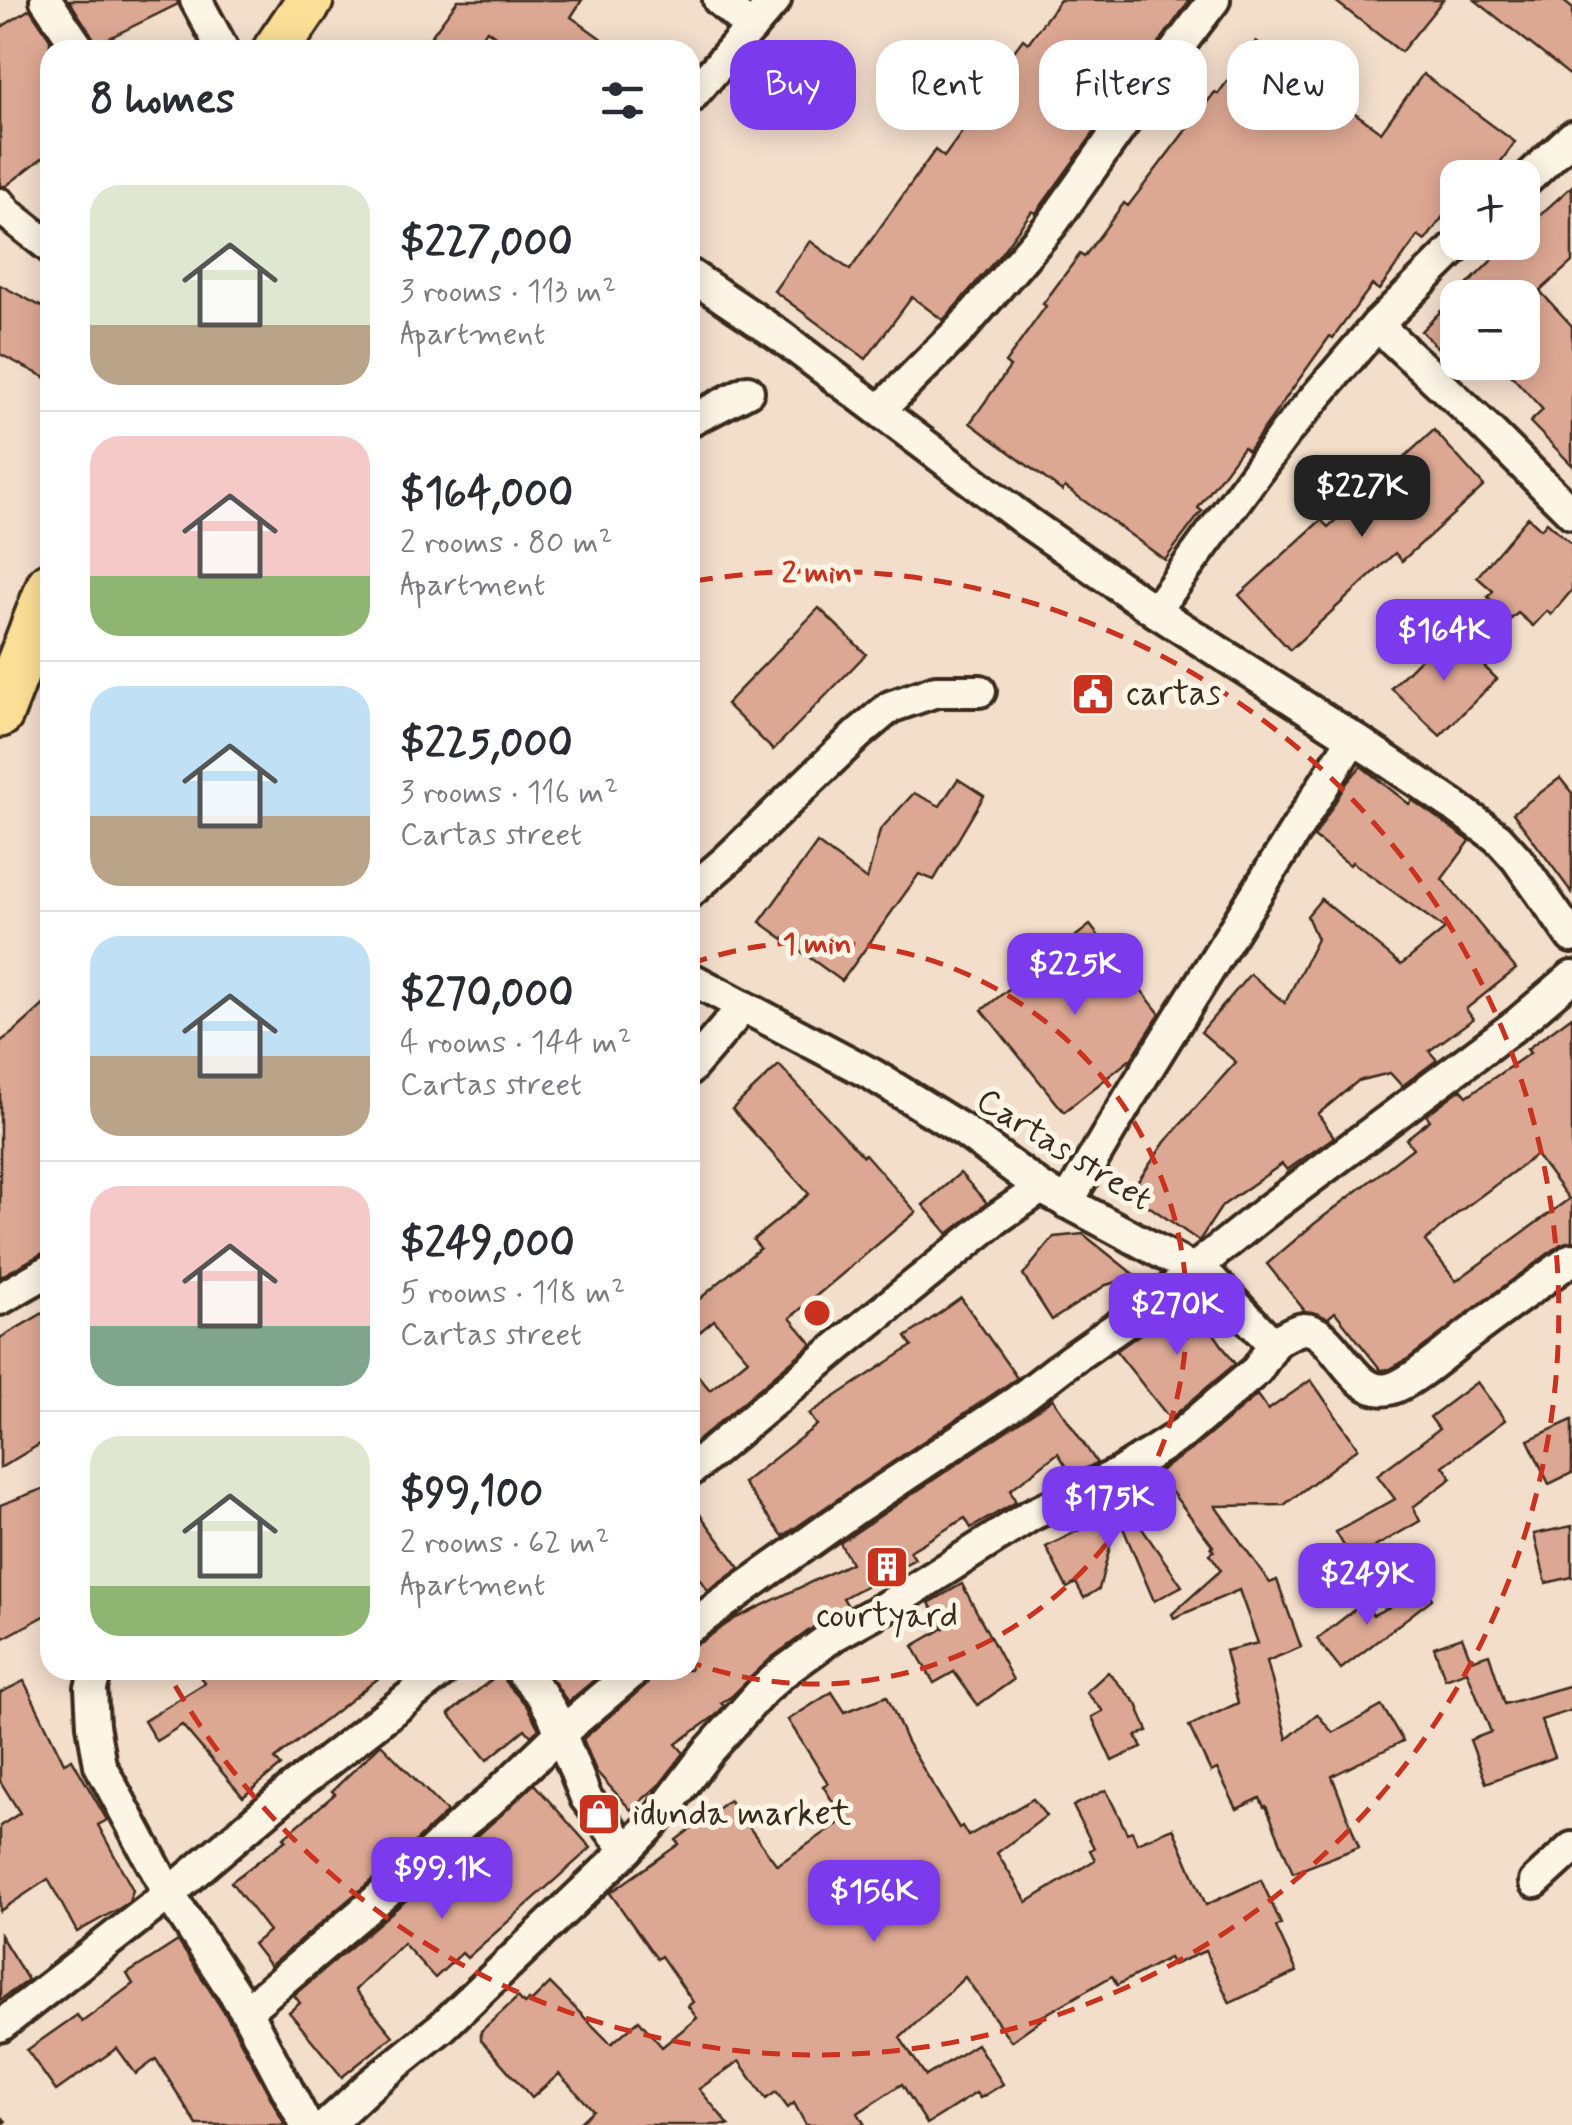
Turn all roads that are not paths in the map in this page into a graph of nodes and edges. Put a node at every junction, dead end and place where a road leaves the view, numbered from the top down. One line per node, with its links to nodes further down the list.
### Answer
1 (46, 0): 8 (street)
2 (196, 0): 9 (street)
3 (310, 0): 10 (highway)
4 (719, 0): 7 (street)
5 (775, 0): 7 (street)
6 (1214, 0): 20 (street)
7 (751, 28): 11 (street)
8 (73, 40)
9 (218, 40)
10 (283, 40)
11 (700, 87)
12 (1572, 137): 13 (street)
13 (1540, 167)
14 (0, 204): 15 (street)
15 (40, 238)
16 (1443, 260): 18 (street)
17 (700, 283): 20 (street)
18 (1377, 326): 22 (street); 23 (street)
19 (748, 391): 21 (street)
20 (880, 410): 23 (street)
21 (700, 417)
22 (1572, 513)
23 (1155, 611): 27 (street)
24 (40, 623): 26 (highway)
25 (980, 690): 28 (street)
26 (0, 714)
27 (1353, 738): 29 (street); 35 (street)
28 (700, 883)
29 (1572, 937)
30 (1572, 977): 37 (street)
31 (700, 983): 32 (street, Cartas street)
32 (743, 1007): 33 (street); 34 (street, Cartas street)
33 (700, 1057)
34 (1040, 1188): 35 (street, Cartas street); 41 (street)
35 (1068, 1203): 37 (street, Cartas street)
36 (1572, 1259): 40 (street)
37 (1192, 1270): 40 (street, Cartas street); 42 (street)
38 (40, 1276): 39 (street)
39 (0, 1299)
40 (1276, 1341): 49 (street)
41 (700, 1464)
42 (700, 1620)
43 (93, 1680): 51 (street)
44 (431, 1680): 51 (street)
45 (528, 1680): 47 (street)
46 (623, 1680): 47 (street)
47 (560, 1733): 49 (street); 52 (street)
48 (1572, 1848): 50 (street)
49 (627, 1850): 55 (street)
50 (1534, 1882)
51 (169, 1894): 52 (street); 53 (street)
52 (246, 2011): 54 (street)
53 (0, 2026)
54 (306, 2125)
55 (327, 2125)

